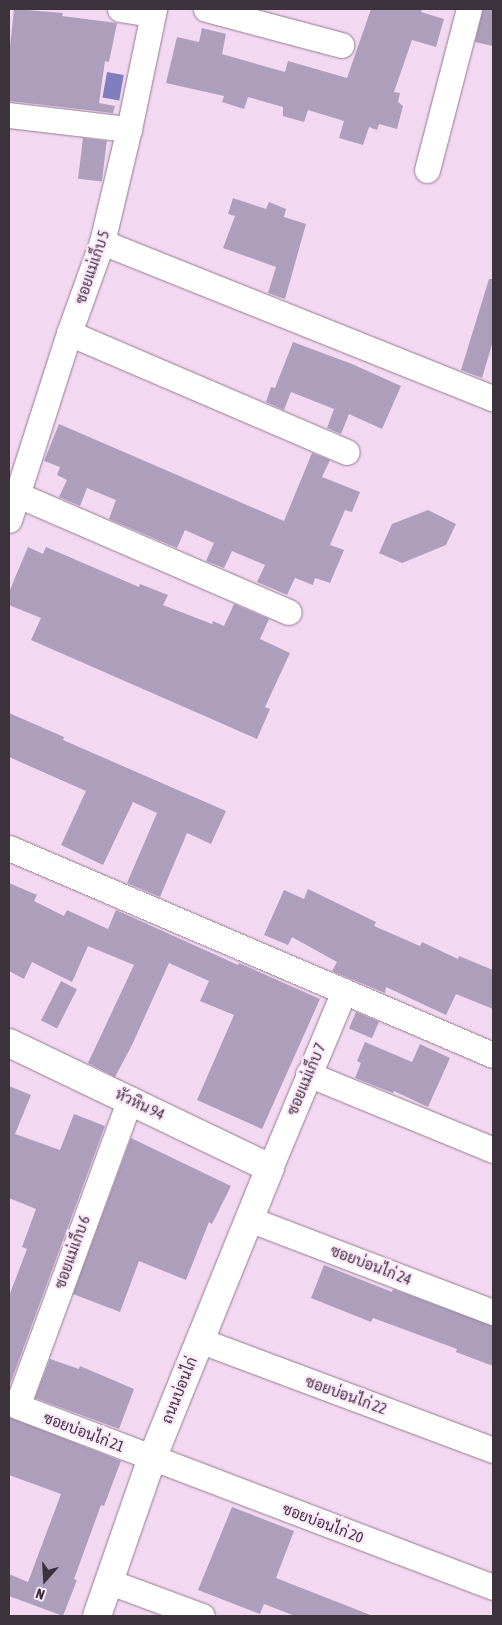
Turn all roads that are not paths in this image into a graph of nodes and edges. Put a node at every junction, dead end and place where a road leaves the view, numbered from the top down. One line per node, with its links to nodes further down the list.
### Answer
1 (120, 9): 4 (street)
2 (206, 9): 5 (street)
3 (470, 9): 8 (street)
4 (153, 11): 7 (street, ซอยแม่เก็บ 5)
5 (341, 45)
6 (9, 115): 7 (street)
7 (129, 129): 9 (street, ซอยแม่เก็บ 5)
8 (427, 170)
9 (102, 242): 10 (street, ซอยแม่เก็บ 5); 11 (street)
10 (69, 333): 12 (street); 13 (street, ซอยแม่เก็บ 5)
11 (493, 398)
12 (347, 452)
13 (16, 476): 14 (street, ซอยแม่เก็บ 5); 15 (street)
14 (9, 520)
15 (289, 612)
16 (9, 848): 17 (street)
17 (344, 991): 19 (street); 20 (street, ซอยแม่เก็บ 7)
18 (9, 1043): 21 (street, หัวหิน 94)
19 (493, 1055)
20 (308, 1074): 22 (street); 23 (street, ซอยแม่เก็บ 7)
21 (130, 1099): 23 (street, หัวหิน 94); 27 (street, ซอยแม่เก็บ 6)
22 (493, 1150)
23 (270, 1168): 24 (street, ถนนบ่อนไก่)
24 (249, 1219): 25 (street, ซอยบ่อนไก่ 24); 26 (street, ถนนบ่อนไก่)
25 (493, 1312)
26 (199, 1340): 28 (street, ซอยบ่อนไก่ 22); 29 (street, ถนนบ่อนไก่)
27 (16, 1406): 29 (street, ซอยบ่อนไก่ 21)
28 (493, 1450)
29 (152, 1458): 30 (street, ถนนบ่อนไก่); 31 (street, ซอยบ่อนไก่ 20)
30 (110, 1582): 32 (street, ถนนบ่อนไก่); 33 (street)
31 (493, 1587)
32 (97, 1616)
33 (202, 1616)

